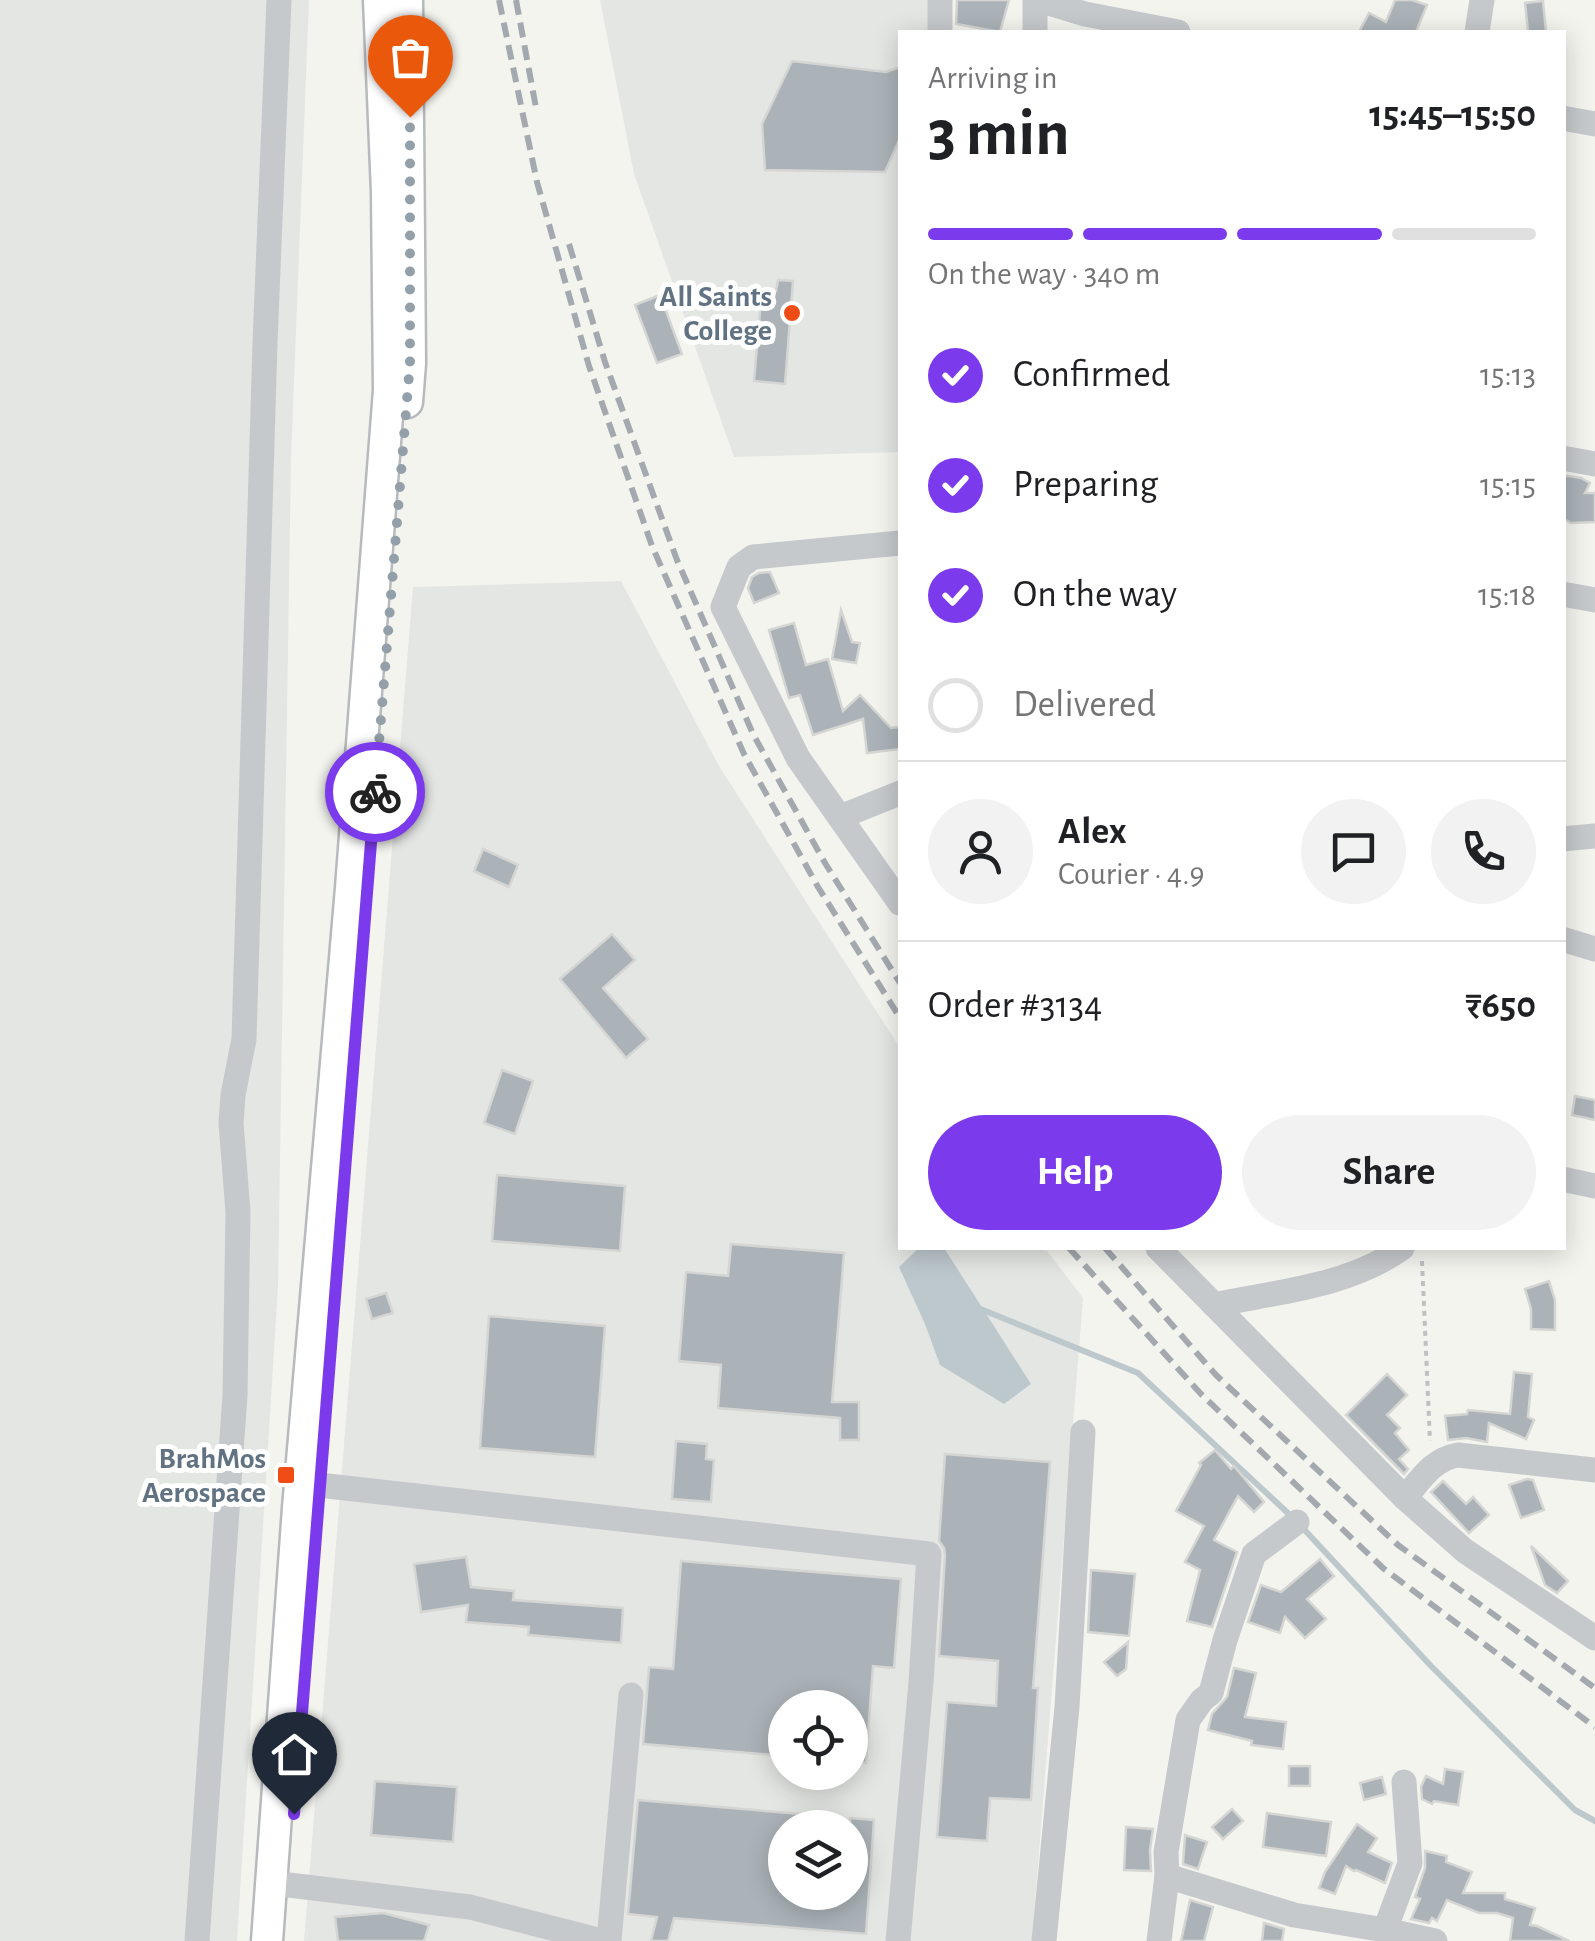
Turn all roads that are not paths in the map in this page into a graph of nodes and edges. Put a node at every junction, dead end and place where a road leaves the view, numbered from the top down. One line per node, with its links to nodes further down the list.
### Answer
1 (279, 0): 41 (street)
2 (379, 0): 42 (main road)
3 (407, 0): 32 (main road)
4 (940, 0): 7 (street)
5 (1037, 0): 8 (street); 9 (street)
6 (1482, 0): 10 (street)
7 (940, 30)
8 (1035, 30)
9 (1168, 30)
10 (1477, 30)
11 (1566, 119): 12 (street)
12 (1595, 124)
13 (1566, 459): 14 (street)
14 (1595, 464)
15 (898, 543): 19 (street)
16 (1566, 595): 17 (street)
17 (1595, 600)
18 (898, 794): 19 (street)
19 (840, 817): 22 (street)
20 (1595, 836): 21 (street)
21 (1566, 839)
22 (898, 900)
23 (1566, 940): 24 (street)
24 (1595, 949)
25 (1566, 1180): 26 (street)
26 (1595, 1186)
27 (1160, 1250): 29 (street)
28 (1398, 1250): 29 (street)
29 (1214, 1305): 33 (street)
30 (1083, 1432): 46 (street)
31 (1595, 1470): 33 (street)
32 (319, 1485): 39 (main road); 45 (street)
33 (1405, 1498): 35 (street)
34 (1298, 1522): 38 (street)
35 (1595, 1638)
36 (631, 1695): 44 (street)
37 (1404, 1782): 40 (street)
38 (1167, 1876): 40 (street); 47 (street)
39 (289, 1885): 43 (main road); 44 (street)
40 (1385, 1930): 48 (street)
41 (197, 1941)
42 (267, 1941)
43 (284, 1941)
44 (606, 1941)
45 (898, 1941)
46 (1044, 1941)
47 (1159, 1941)
48 (1435, 1941)

